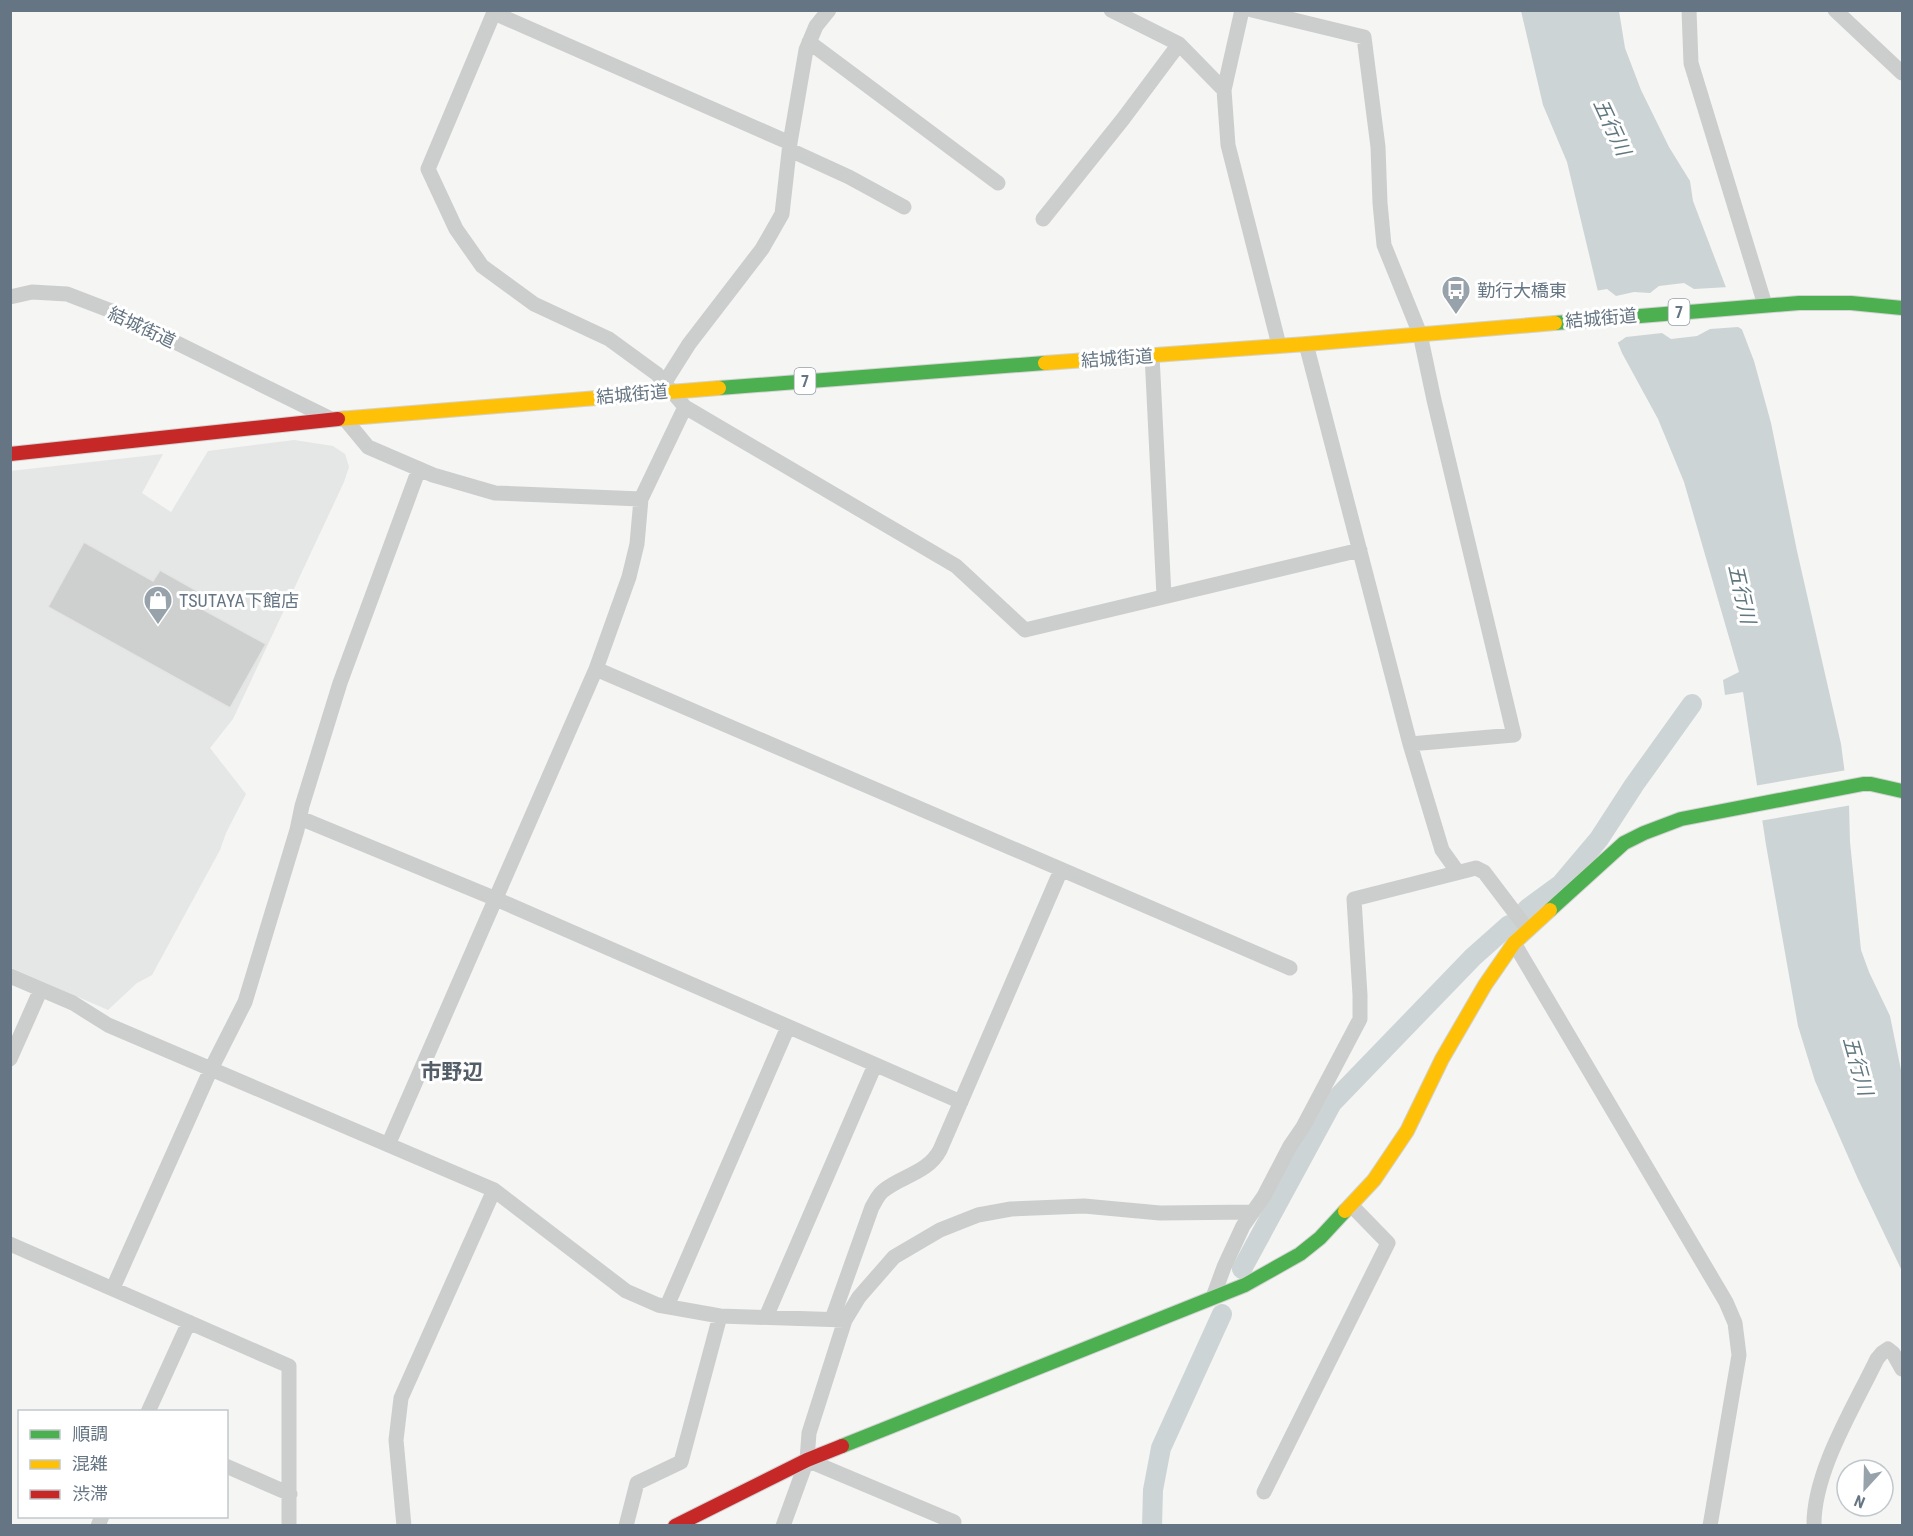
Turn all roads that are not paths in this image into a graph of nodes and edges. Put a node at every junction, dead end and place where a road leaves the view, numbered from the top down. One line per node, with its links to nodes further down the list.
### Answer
1 (829, 10): 8 (street)
2 (1112, 10): 9 (street)
3 (1242, 10): 11 (street)
4 (1252, 10): 19 (street)
5 (1689, 10): 17 (street)
6 (1835, 10): 10 (street)
7 (494, 12): 12 (street); 23 (street)
8 (809, 42): 12 (street); 13 (street)
9 (1179, 45): 11 (street); 15 (street)
10 (1902, 73)
11 (1224, 90): 21 (street)
12 (790, 147): 14 (street); 23 (street)
13 (998, 183)
14 (904, 207)
15 (1043, 219)
16 (10, 297): 25 (street, 結城街道)
17 (1761, 305): 18 (main road, 結城街道 / 7); 19 (main road, 結城街道 / 7)
18 (1902, 308)
19 (1420, 334): 20 (main road, 結城街道 / 7); 32 (street)
20 (1306, 344): 21 (main road, 結城街道 / 7); 29 (street)
21 (1279, 345): 22 (main road, 結城街道 / 7)
22 (1152, 355): 23 (main road, 結城街道 / 7); 30 (street)
23 (669, 386): 24 (street); 25 (main road, 結城街道 / 7)
24 (685, 407): 28 (street); 30 (street)
25 (338, 419): 26 (main road, 結城街道 / 7); 27 (street)
26 (10, 454)
27 (418, 469): 28 (street); 34 (street)
28 (641, 499): 31 (street)
29 (1360, 550): 30 (street); 32 (street)
30 (1164, 596)
31 (596, 669): 35 (street); 37 (street)
32 (1410, 744): 36 (street)
33 (1902, 791): 38 (main road)
34 (300, 818): 37 (street); 46 (street)
35 (1061, 870): 40 (street); 47 (street)
36 (1457, 872): 38 (street); 51 (street)
37 (496, 898): 43 (street); 48 (street)
38 (1528, 930): 39 (main road)
39 (1514, 943): 50 (main road); 72 (street)
40 (1290, 968)
41 (10, 976): 42 (street)
42 (41, 988): 44 (street); 46 (street)
43 (788, 1027): 45 (street); 55 (street)
44 (10, 1059)
45 (875, 1065): 47 (street); 57 (street)
46 (211, 1069): 48 (street); 53 (street)
47 (961, 1102): 58 (street)
48 (388, 1145): 49 (street)
49 (494, 1190): 55 (street); 68 (street)
50 (1351, 1205): 54 (main road); 64 (street)
51 (1253, 1212): 54 (street); 58 (street)
52 (10, 1244): 53 (street)
53 (113, 1288): 59 (street)
54 (1213, 1297): 62 (main road)
55 (668, 1306): 56 (street)
56 (720, 1316): 57 (street); 69 (street)
57 (766, 1317): 58 (street)
58 (838, 1319): 62 (street)
59 (189, 1322): 61 (street); 65 (street)
60 (1902, 1369): 73 (street)
61 (149, 1410)
62 (807, 1460): 66 (street); 70 (main road); 71 (street)
63 (228, 1467): 65 (street)
64 (1264, 1492)
65 (290, 1494): 67 (street)
66 (954, 1522)
67 (289, 1526)
68 (404, 1526)
69 (626, 1526)
70 (675, 1526)
71 (783, 1526)
72 (1710, 1526)
73 (1814, 1526)

